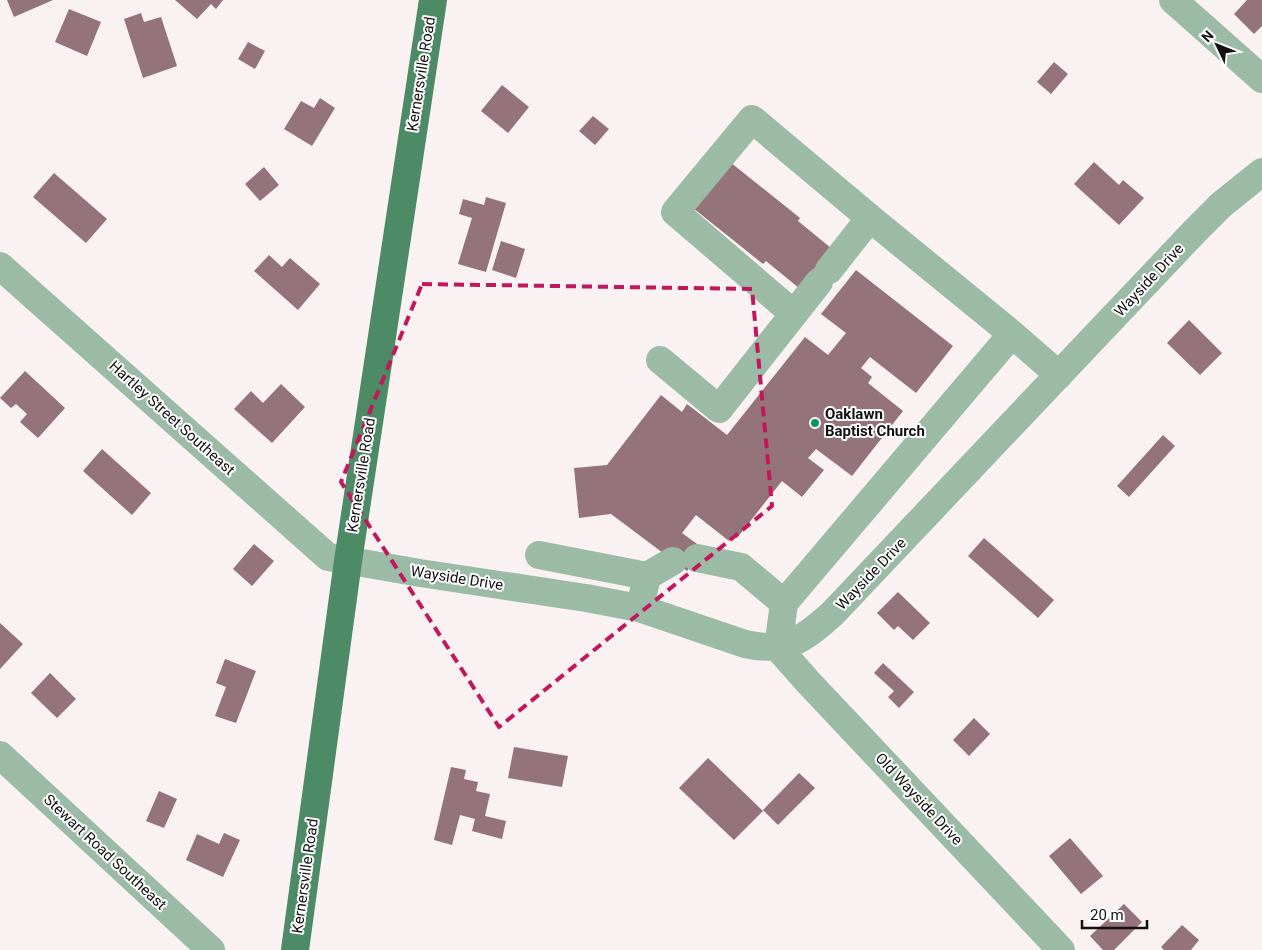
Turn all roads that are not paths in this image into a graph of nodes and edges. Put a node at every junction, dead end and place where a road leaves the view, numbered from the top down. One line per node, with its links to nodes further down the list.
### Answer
1 (433, 0): 12 (main road, Kernersville Road)
2 (1173, 0): 3 (street)
3 (1262, 79)
4 (1262, 172): 10 (street, Wayside Drive)
5 (870, 218): 7 (street); 7 (street); 8 (street)
6 (0, 266): 12 (street, Hartley Street Southeast)
7 (794, 314): 9 (street)
8 (1012, 334): 10 (street); 14 (street)
9 (660, 360)
10 (1059, 375): 16 (street, Wayside Drive)
11 (539, 555): 13 (street)
12 (348, 561): 15 (street, Wayside Drive); 19 (main road, Kernersville Road)
13 (647, 576): 14 (street); 15 (street)
14 (784, 603): 16 (street)
15 (639, 608): 16 (street, Wayside Drive)
16 (778, 648): 20 (street, Old Wayside Drive)
17 (0, 755): 18 (street, Stewart Road Southeast)
18 (211, 950)
19 (295, 950)
20 (1061, 950)

